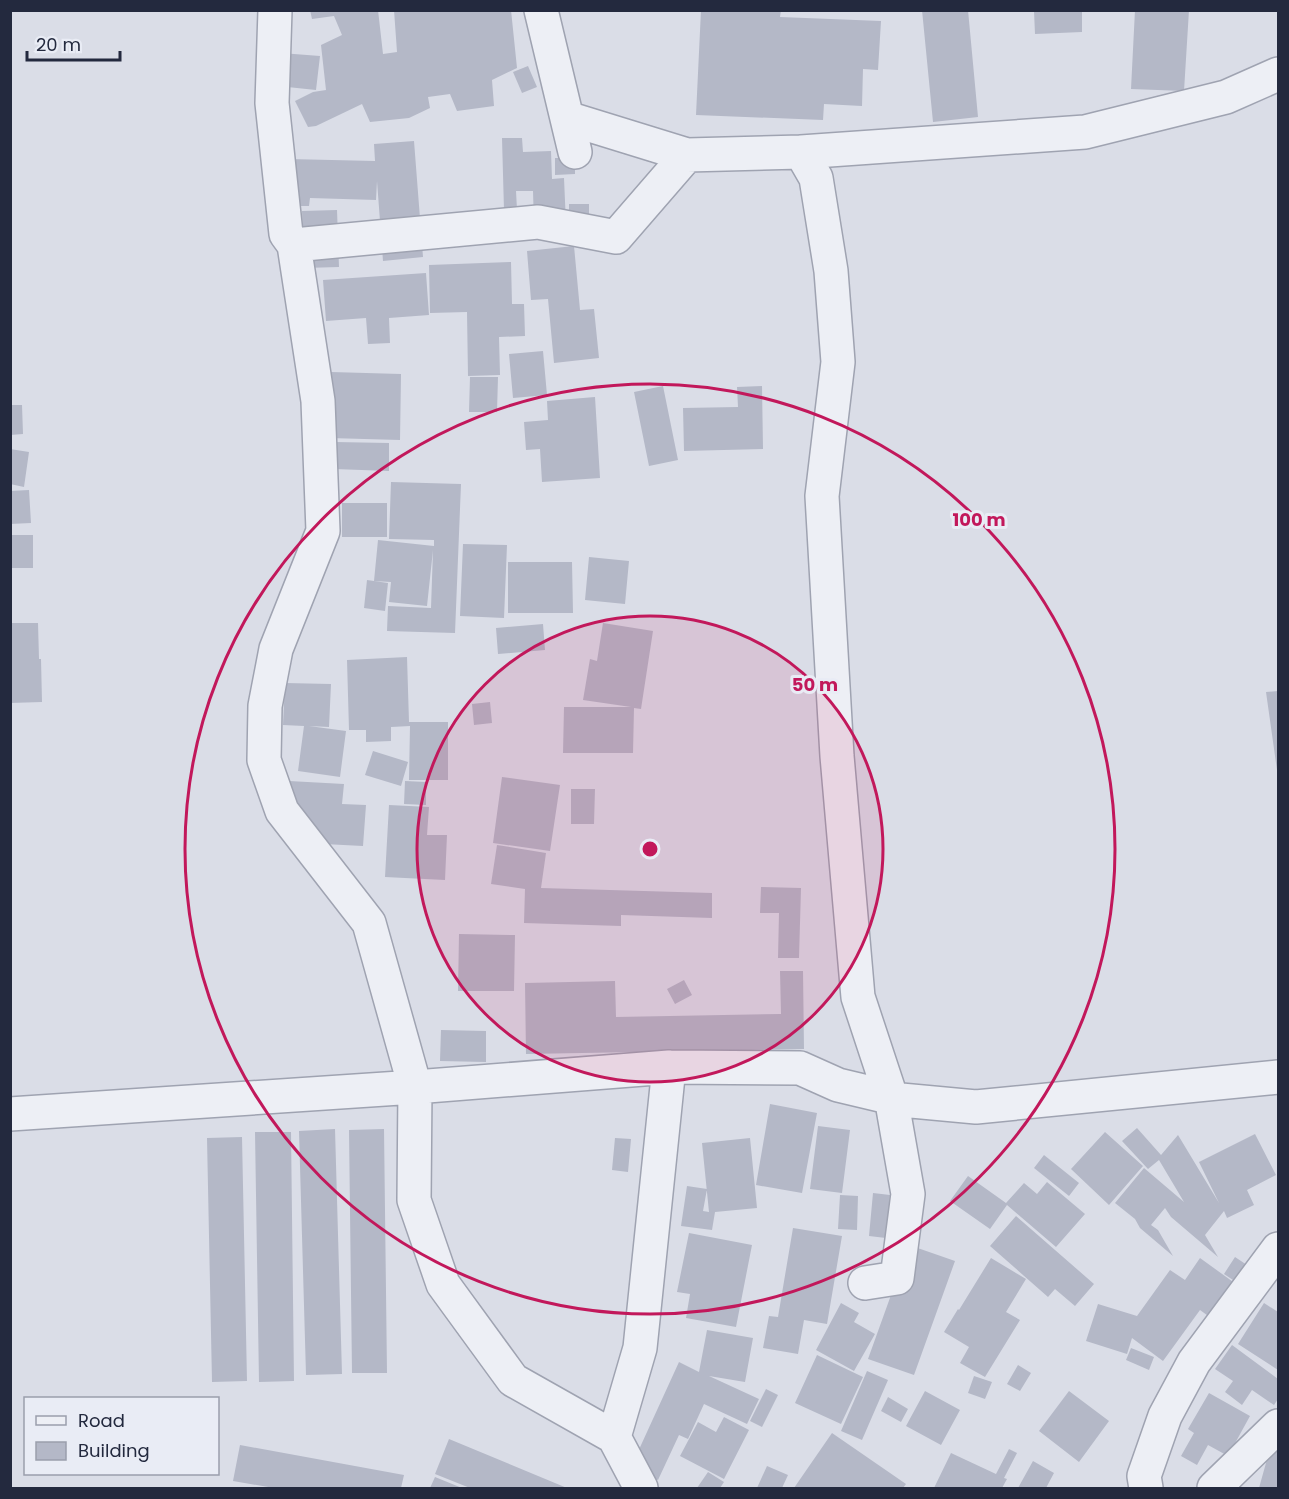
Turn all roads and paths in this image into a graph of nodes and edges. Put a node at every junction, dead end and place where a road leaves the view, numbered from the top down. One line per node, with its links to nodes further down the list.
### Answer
1 (275, 10): 8 (street)
2 (541, 10): 4 (street)
3 (1278, 74): 6 (street)
4 (567, 118): 5 (street); 7 (street)
5 (575, 152)
6 (801, 152): 7 (street); 12 (street)
7 (687, 154): 8 (street)
8 (294, 245): 11 (street)
9 (669, 1067): 11 (street); 12 (street); 17 (street)
10 (1278, 1077): 12 (street)
11 (415, 1087): 13 (street); 17 (street)
12 (891, 1097): 15 (street)
13 (10, 1114)
14 (1278, 1249): 18 (street)
15 (865, 1283)
16 (1278, 1426): 20 (street)
17 (614, 1437): 19 (street)
18 (1142, 1484)
19 (641, 1488)
20 (1214, 1488)

